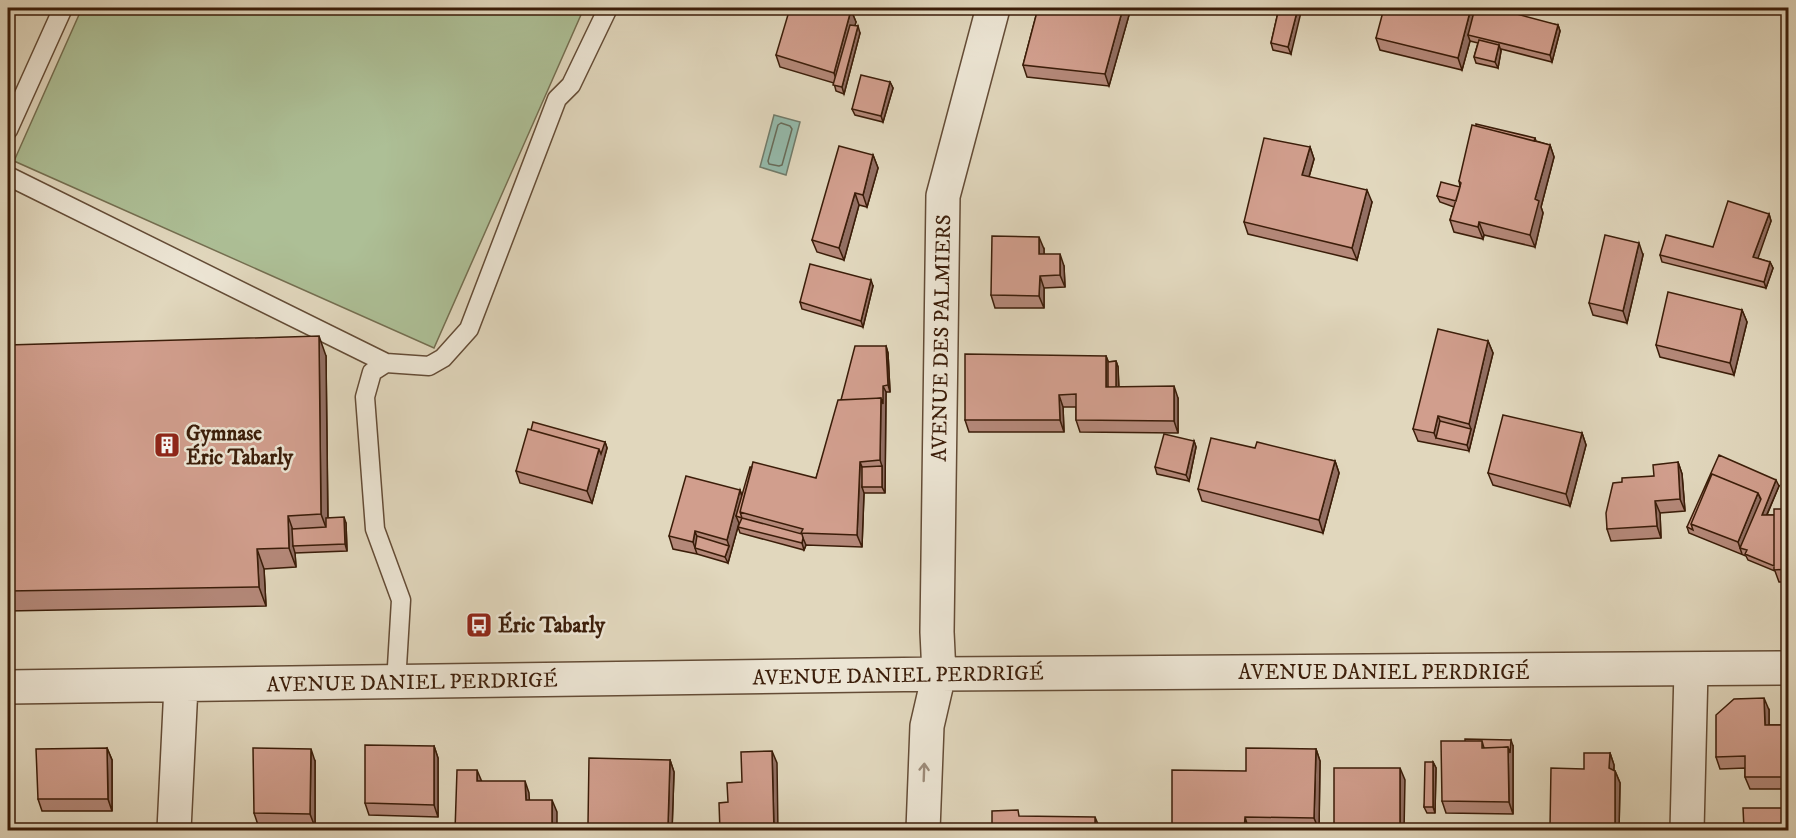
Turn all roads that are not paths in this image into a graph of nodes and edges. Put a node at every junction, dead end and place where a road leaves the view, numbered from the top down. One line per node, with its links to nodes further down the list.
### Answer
1 (63, 8): 4 (lane)
2 (608, 8): 6 (lane)
3 (993, 8): 9 (street, AVENUE DES PALMIERS)
4 (8, 130)
5 (8, 176): 6 (lane)
6 (386, 363): 10 (lane)
7 (1788, 668): 8 (street, AVENUE DANIEL PERDRIGÉ)
8 (1691, 670): 9 (street, AVENUE DANIEL PERDRIGÉ); 15 (street)
9 (939, 674): 10 (street, AVENUE DANIEL PERDRIGÉ); 14 (street, AVENUE DES PALMIERS, one-way to 9)
10 (396, 683): 11 (street, AVENUE DANIEL PERDRIGÉ)
11 (181, 686): 12 (street, AVENUE DANIEL PERDRIGÉ); 13 (street)
12 (8, 687)
13 (174, 831)
14 (923, 831)
15 (1687, 831)

